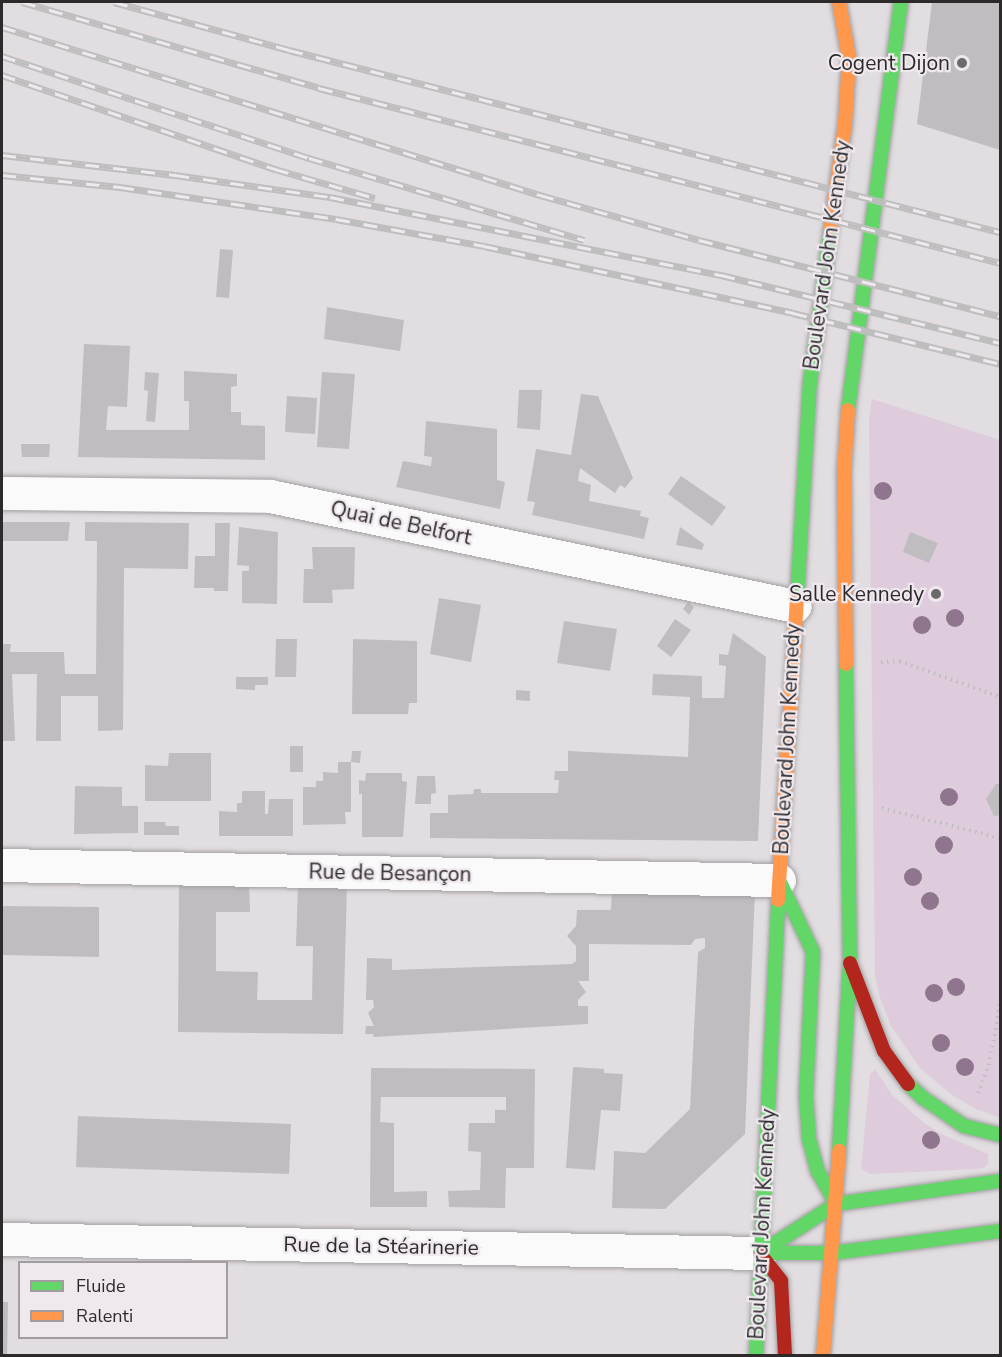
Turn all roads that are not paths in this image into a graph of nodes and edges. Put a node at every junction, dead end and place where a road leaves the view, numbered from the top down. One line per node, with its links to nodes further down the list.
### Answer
1 (840, 2): 4 (main road, Boulevard John Kennedy)
2 (901, 2): 7 (main road, Boulevard John Kennedy)
3 (2, 493): 4 (street, Quai de Belfort)
4 (795, 606): 6 (main road, Boulevard John Kennedy)
5 (2, 865): 6 (street, Rue de Besançon)
6 (779, 880): 10 (main road); 16 (main road, Boulevard John Kennedy)
7 (850, 963): 8 (main road); 10 (main road, Boulevard John Kennedy)
8 (1000, 1135)
9 (1000, 1181): 10 (main road)
10 (836, 1204): 11 (main road); 16 (main road); 17 (main road, Boulevard John Kennedy)
11 (851, 1216)
12 (1000, 1231): 15 (main road)
13 (873, 1232): 15 (main road)
14 (2, 1239): 16 (street, Rue de la Stéarinerie)
15 (897, 1246): 17 (main road)
16 (760, 1253): 17 (main road); 18 (main road, Boulevard John Kennedy); 19 (main road)
17 (833, 1253): 20 (main road, Boulevard John Kennedy)
18 (756, 1356)
19 (785, 1356)
20 (824, 1356)

